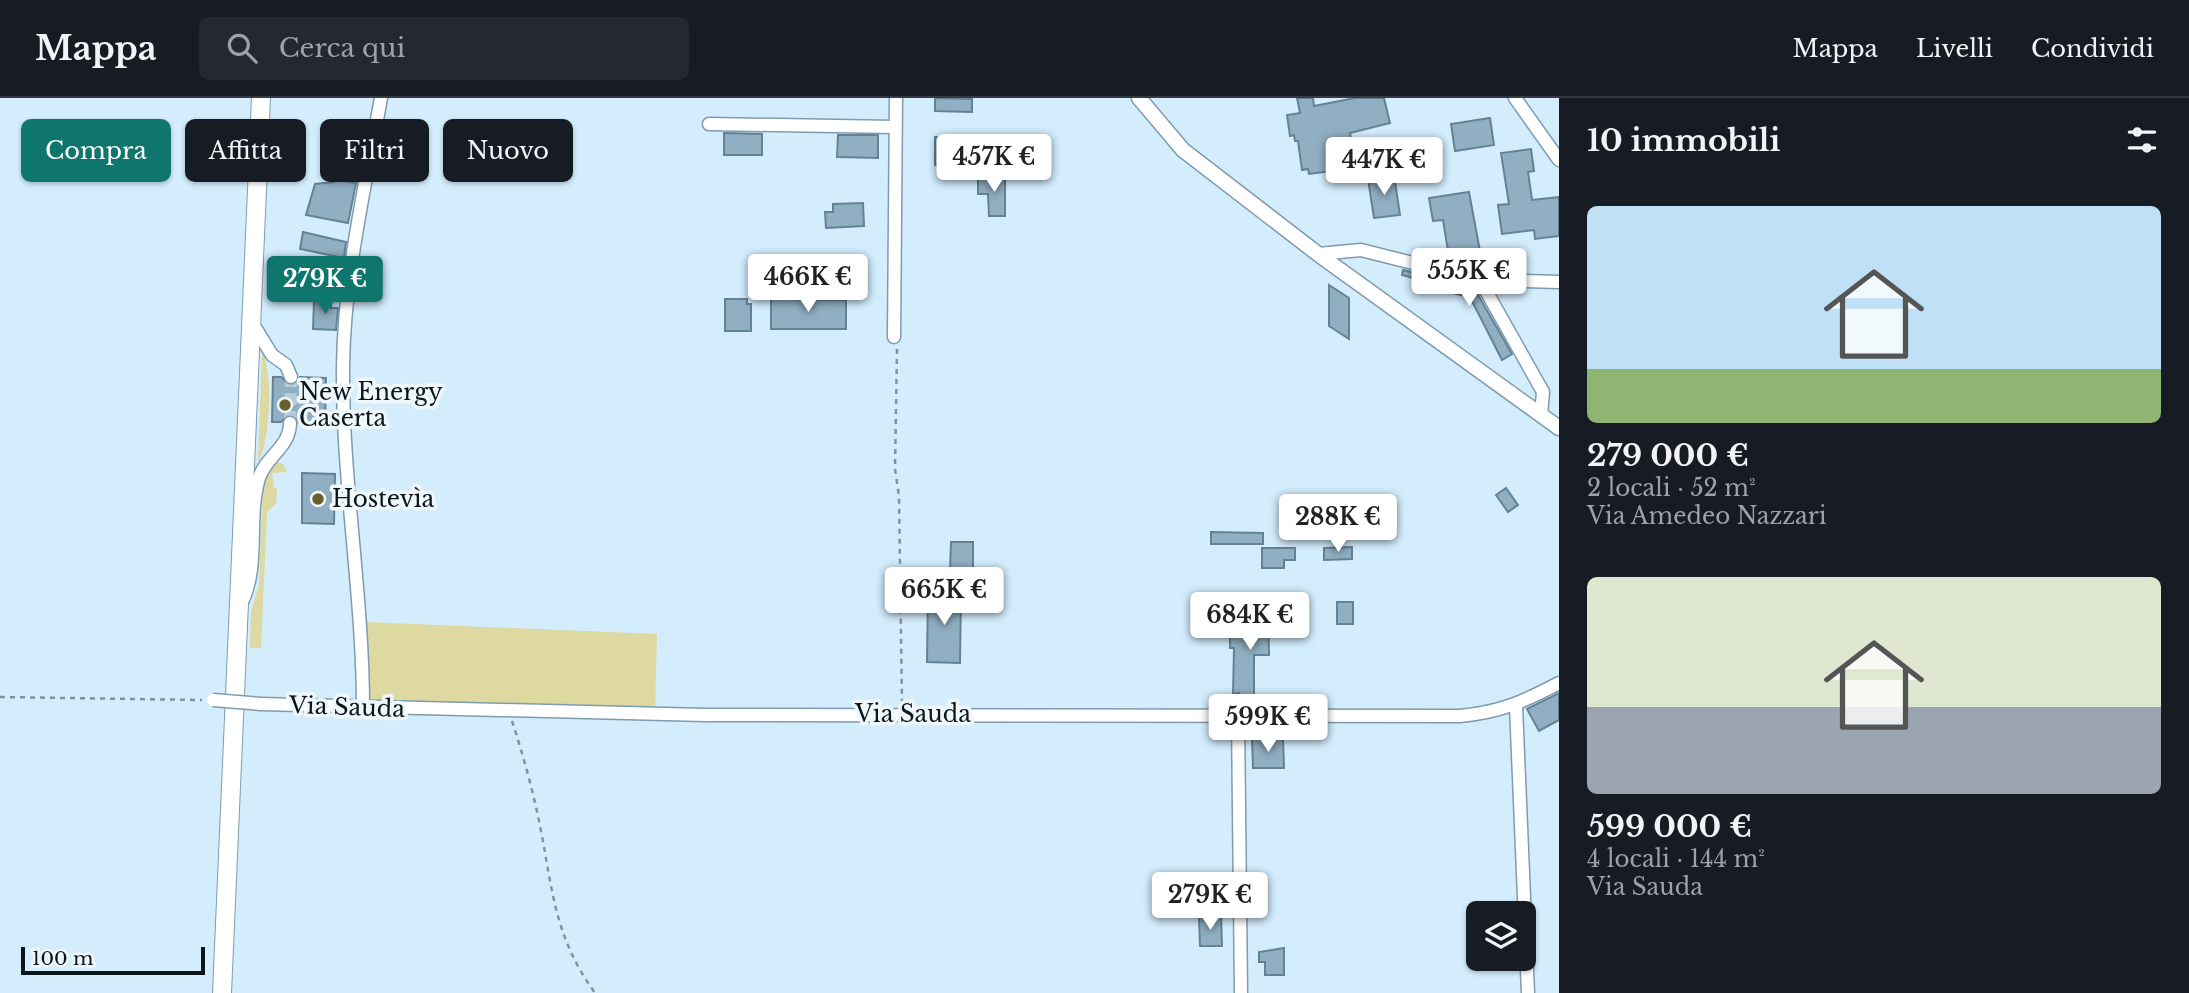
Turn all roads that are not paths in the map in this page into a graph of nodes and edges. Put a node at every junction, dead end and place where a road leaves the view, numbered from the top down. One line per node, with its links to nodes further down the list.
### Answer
1 (261, 98): 12 (highway)
2 (381, 98): 22 (street)
3 (896, 98): 7 (street)
4 (1139, 98): 9 (main road)
5 (1515, 98): 8 (street)
6 (709, 124): 7 (street)
7 (895, 127): 13 (street)
8 (1559, 160)
9 (1318, 254): 10 (street); 15 (main road)
10 (1480, 280): 11 (street); 15 (street)
11 (1559, 282)
12 (251, 321): 14 (street); 18 (highway)
13 (894, 337)
14 (291, 377)
15 (1541, 414): 17 (main road)
16 (290, 422): 18 (street)
17 (1559, 428)
18 (239, 609): 24 (highway)
19 (1559, 683): 21 (street, Via Sauda)
20 (213, 700): 22 (street, Via Sauda, bridge)
21 (1516, 706): 23 (street, Via Sauda); 28 (street)
22 (363, 708): 23 (street, Via Sauda)
23 (1238, 717): 27 (street)
24 (225, 931): 25 (street); 26 (highway)
25 (215, 993)
26 (222, 993)
27 (1241, 993)
28 (1528, 993)

